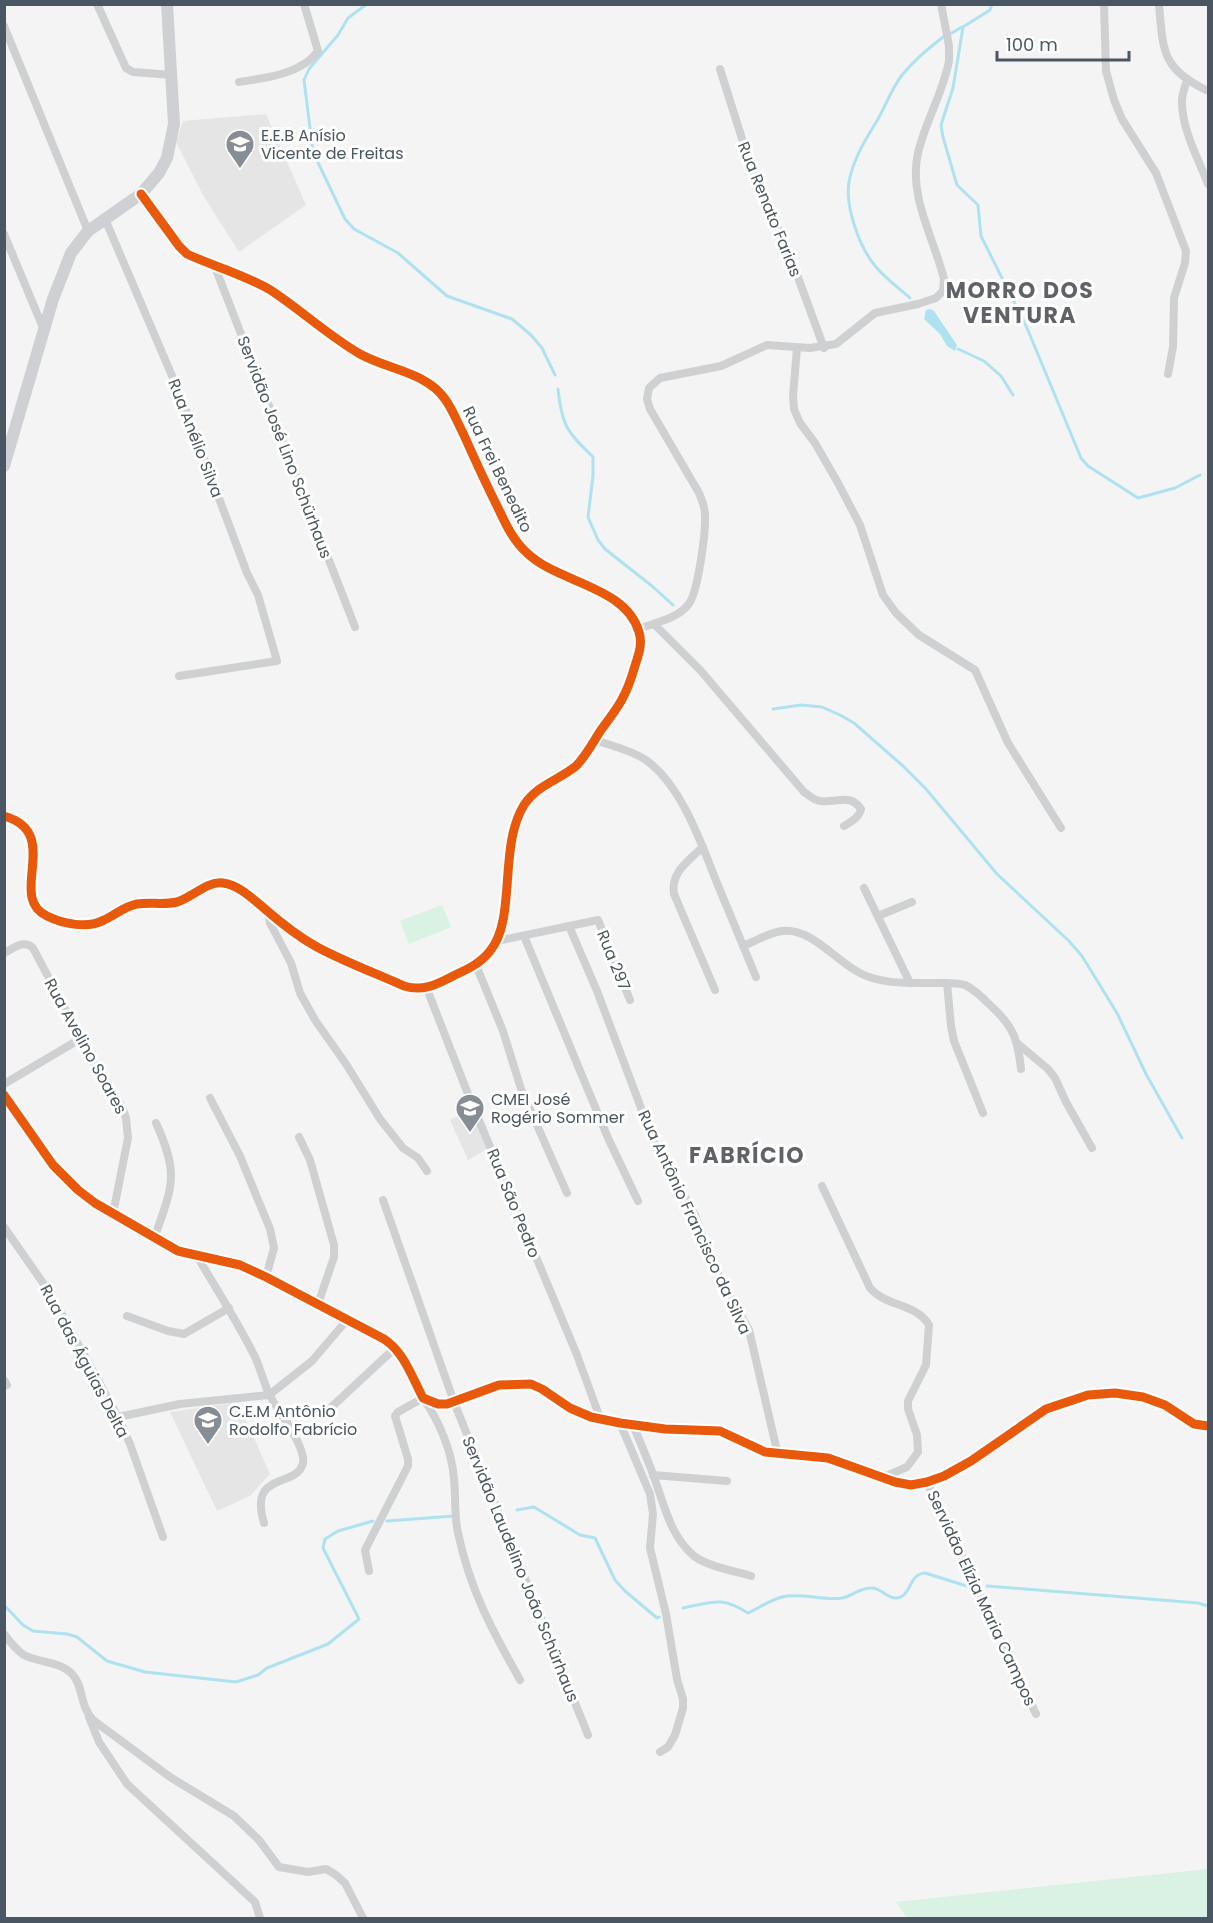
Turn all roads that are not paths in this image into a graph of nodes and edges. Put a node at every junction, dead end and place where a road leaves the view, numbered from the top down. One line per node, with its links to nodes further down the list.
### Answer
1 (97, 4): 9 (street)
2 (167, 4): 9 (main road)
3 (304, 4): 11 (street)
4 (941, 4): 21 (street)
5 (1104, 4): 22 (street)
6 (1159, 4): 10 (street)
7 (4, 26): 16 (street)
8 (720, 69): 21 (street, Rua Renato Farias)
9 (172, 75): 14 (main road)
10 (1186, 80): 12 (street); 13 (street)
11 (239, 82)
12 (1209, 91)
13 (1209, 184)
14 (141, 194): 15 (main road); 18 (street, Rua Frei Benedito)
15 (105, 219): 16 (main road); 27 (street, Rua Anélio Silva)
16 (88, 231): 19 (main road)
17 (4, 234): 19 (street)
18 (215, 267): 25 (street, Servidão José Lino Schürhaus); 26 (street, Rua Frei Benedito)
19 (44, 330): 23 (main road)
20 (797, 348): 21 (street); 24 (street); 31 (street)
21 (824, 348)
22 (1168, 374)
23 (4, 466)
24 (654, 624): 26 (street); 30 (street)
25 (354, 627)
26 (638, 629): 28 (street)
27 (179, 676)
28 (595, 740): 32 (street); 39 (street)
29 (4, 816): 35 (street)
30 (844, 826)
31 (1061, 828)
32 (703, 847): 40 (street); 47 (street)
33 (864, 888): 36 (street)
34 (912, 902): 36 (street)
35 (268, 911): 46 (street); 59 (street)
36 (878, 916): 45 (street)
37 (569, 926): 38 (street); 48 (street, Rua 297); 83 (street, Rua Antônio Francisco da Silva)
38 (524, 936): 39 (street); 63 (street)
39 (497, 941): 42 (street)
40 (743, 946): 43 (street); 45 (street)
41 (4, 953): 49 (street, Rua Avelino Soares)
42 (476, 965): 46 (street); 61 (street)
43 (756, 977)
44 (947, 982): 45 (street); 50 (street); 55 (street)
45 (910, 983)
46 (428, 988): 79 (street, Rua São Pedro)
47 (715, 990)
48 (630, 1000)
49 (80, 1039): 52 (street); 64 (street, Rua Avelino Soares)
50 (1017, 1043): 51 (street); 58 (street)
51 (1021, 1068)
52 (4, 1084)
53 (4, 1095): 64 (street)
54 (210, 1098): 68 (street)
55 (983, 1113)
56 (156, 1123): 66 (street)
57 (299, 1137): 69 (street)
58 (1092, 1148)
59 (427, 1171)
60 (822, 1186): 85 (street)
61 (567, 1193)
62 (383, 1200): 76 (street, Servidão Laudelino João Schürhaus)
63 (638, 1201)
64 (113, 1214): 66 (street)
65 (4, 1227): 78 (street, Rua das Águias Delta)
66 (154, 1236): 67 (street)
67 (197, 1256): 68 (street); 70 (street)
68 (266, 1277): 69 (street)
69 (318, 1304): 72 (street)
70 (229, 1308): 71 (street); 74 (street)
71 (127, 1316)
72 (347, 1320): 73 (street); 74 (street)
73 (396, 1347): 75 (street); 77 (street)
74 (269, 1395): 78 (street); 88 (street)
75 (423, 1398): 76 (street); 90 (street); 93 (street)
76 (454, 1402): 79 (street); 96 (street, Servidão Laudelino João Schürhaus)
77 (323, 1415)
78 (118, 1417): 89 (street, Rua das Águias Delta)
79 (600, 1418): 80 (street)
80 (620, 1424): 81 (street); 97 (street)
81 (633, 1425): 83 (street); 84 (street)
82 (1209, 1426): 87 (street)
83 (778, 1455): 85 (street)
84 (653, 1474): 86 (street); 91 (street)
85 (884, 1477): 87 (street)
86 (727, 1481)
87 (927, 1482): 95 (street, Servidão Elízia Maria Campos)
88 (264, 1523)
89 (164, 1537)
90 (369, 1571)
91 (751, 1576)
92 (4, 1634): 94 (street)
93 (520, 1680)
94 (88, 1714): 98 (street); 99 (street)
95 (1036, 1714)
96 (588, 1735)
97 (660, 1752)
98 (260, 1918)
99 (363, 1918)

